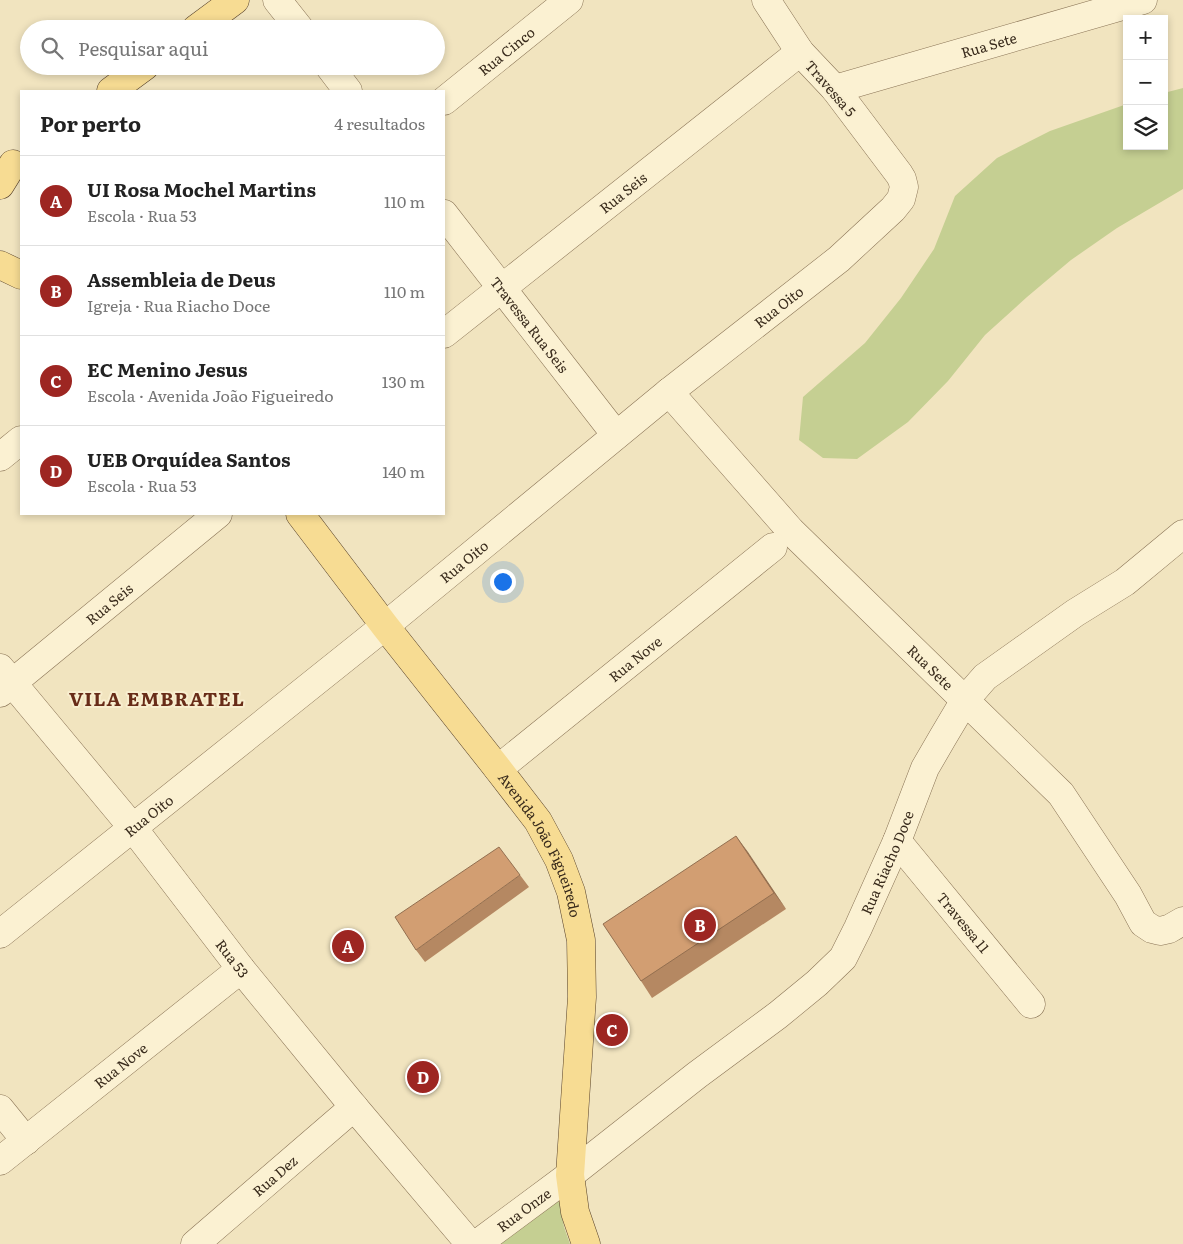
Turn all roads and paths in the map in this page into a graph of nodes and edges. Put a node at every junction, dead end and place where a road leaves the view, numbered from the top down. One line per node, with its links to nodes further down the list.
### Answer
1 (235, 0): 6 (main road)
2 (278, 0): 7 (street)
3 (569, 0): 14 (street, Rua Cinco)
4 (766, 0): 8 (street, Travessa 5)
5 (1143, 0): 11 (street, Rua Sete)
6 (208, 20)
7 (293, 20)
8 (800, 52): 11 (street, Travessa 5); 19 (street, Rua Seis)
9 (133, 75): 12 (main road)
10 (336, 75): 13 (street)
11 (835, 89): 15 (street, Travessa 5)
12 (112, 90)
13 (347, 90)
14 (445, 100)
15 (899, 174): 21 (street, Rua Oito)
16 (445, 215): 19 (street, Travessa Rua Seis)
17 (0, 266): 18 (main road)
18 (20, 275)
19 (502, 289): 20 (street, Rua Seis); 22 (street, Travessa Rua Seis)
20 (445, 333)
21 (669, 392): 22 (street, Rua Oito); 31 (street, Rua Sete)
22 (616, 435): 29 (street, Rua Oito)
23 (20, 441): 24 (street)
24 (0, 457)
25 (217, 515): 30 (street, Rua Seis)
26 (301, 515): 29 (main road, Avenida João Figueiredo)
27 (1183, 534): 31 (street, Rua Riacho Doce)
28 (773, 547): 32 (street, Rua Nove)
29 (385, 626): 32 (main road, Avenida João Figueiredo); 33 (street, Rua Oito)
30 (4, 681): 33 (street, Rua 53)
31 (965, 700): 34 (street, Rua Riacho Doce); 35 (street, Rua Sete)
32 (498, 769): 43 (main road, Avenida João Figueiredo)
33 (133, 828): 36 (street, Rua Oito); 37 (street, Rua 53)
34 (897, 840): 38 (street, Travessa 11); 43 (street, Rua Riacho Doce)
35 (1183, 921)
36 (0, 934)
37 (241, 969): 39 (street, Rua 53); 41 (street, Rua Nove)
38 (1032, 1004)
39 (354, 1107): 44 (street, Rua Dez); 45 (street, Rua 53)
40 (0, 1109): 41 (street)
41 (26, 1141): 42 (street, Rua Nove)
42 (0, 1161)
43 (570, 1174): 46 (street, Rua Onze); 47 (main road, Avenida João Figueiredo)
44 (195, 1244)
45 (470, 1244)
46 (477, 1244)
47 (586, 1244)

